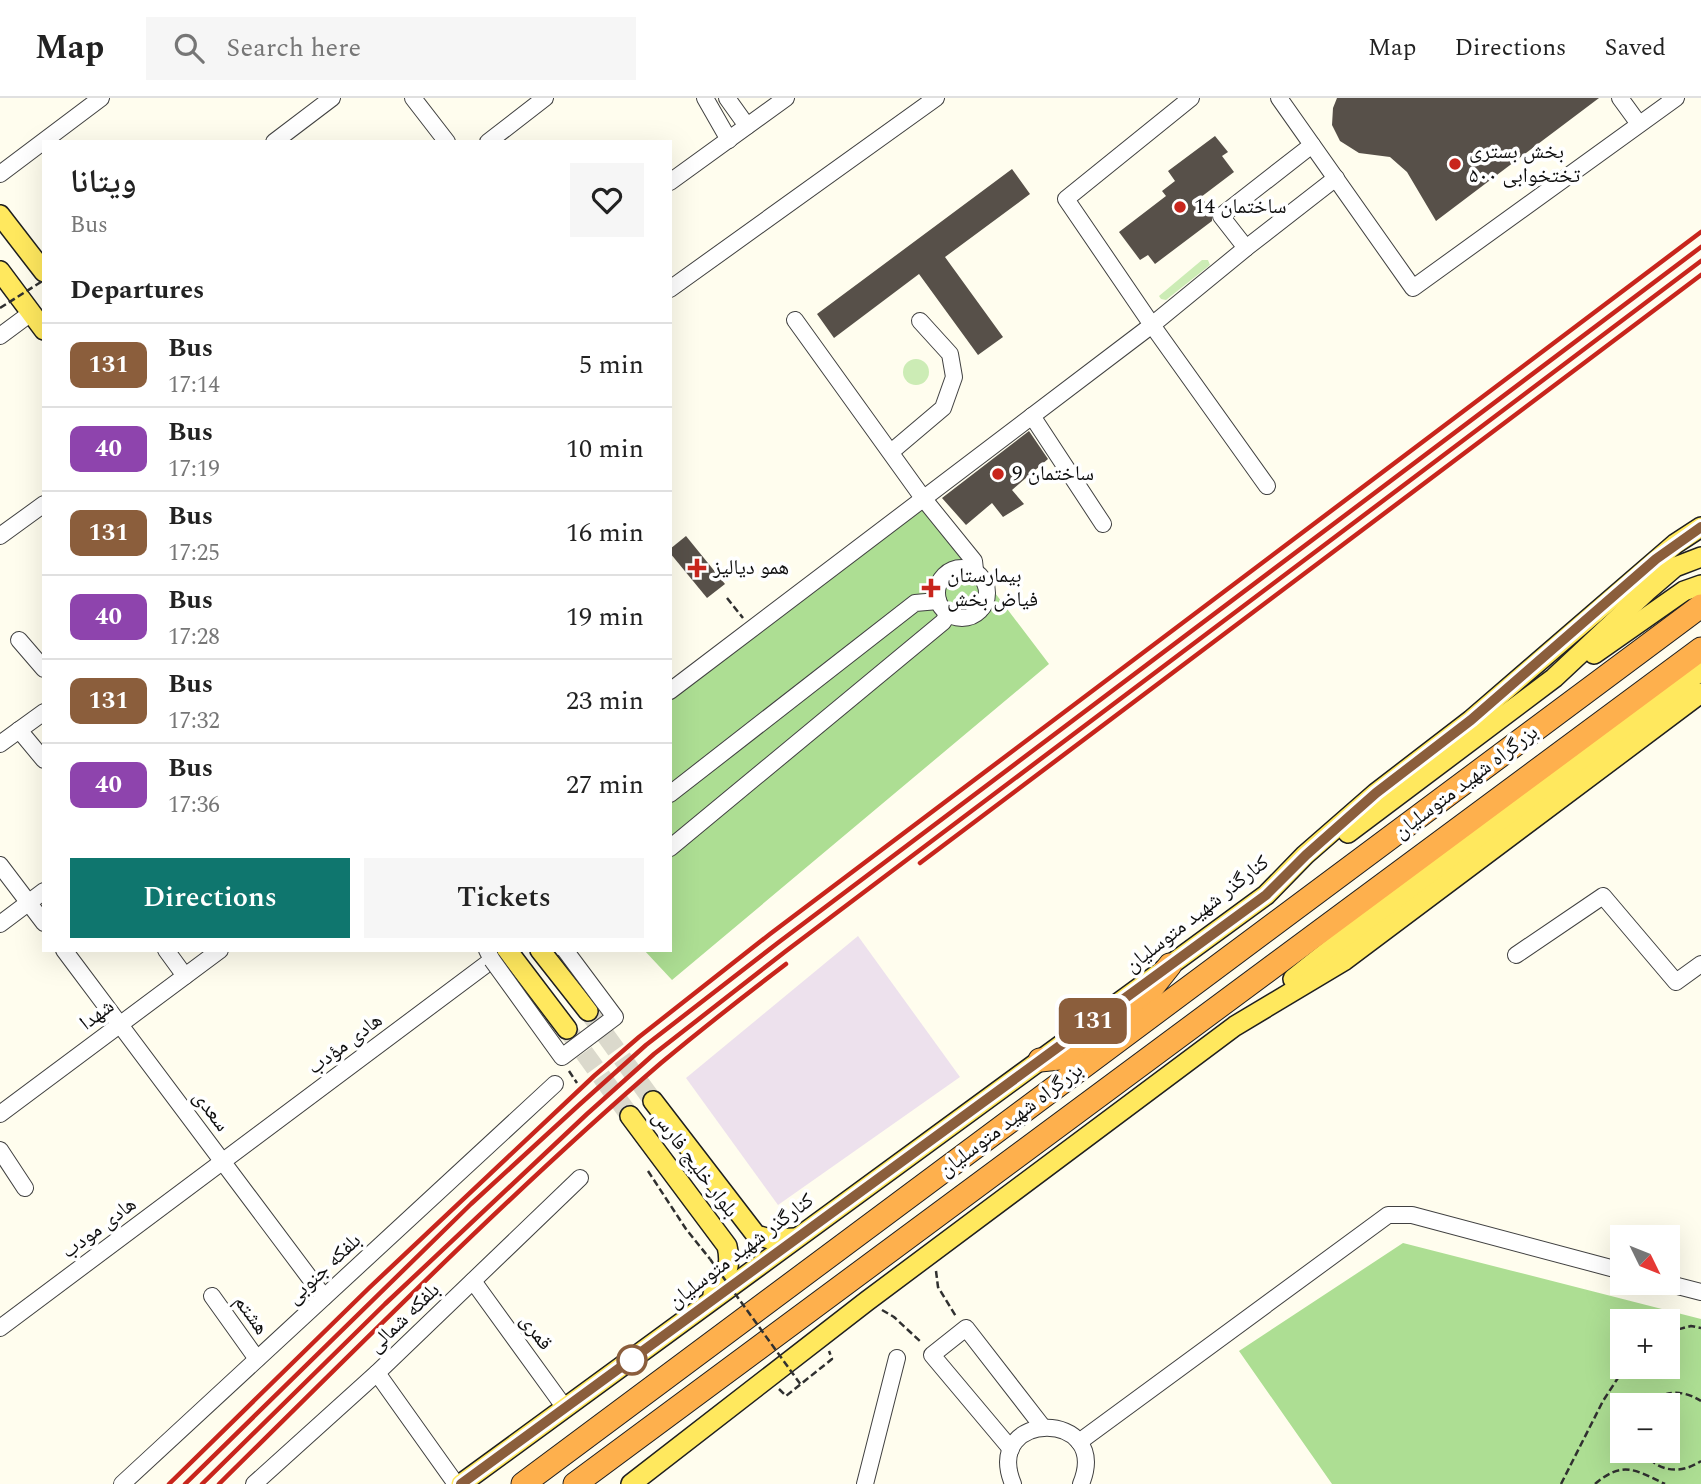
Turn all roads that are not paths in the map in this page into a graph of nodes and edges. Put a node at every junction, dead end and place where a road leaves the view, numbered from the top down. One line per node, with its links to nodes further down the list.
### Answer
1 (101, 98): 16 (street)
2 (332, 98): 17 (street)
3 (413, 98): 18 (street)
4 (545, 98): 19 (street)
5 (705, 98): 15 (street)
6 (727, 98): 14 (street)
7 (786, 98): 14 (street)
8 (936, 98): 29 (street)
9 (1191, 98): 33 (street)
10 (1279, 98): 21 (street)
11 (1620, 98): 13 (street)
12 (1667, 100): 13 (street)
13 (1639, 124): 23 (street)
14 (747, 126): 15 (street)
15 (729, 139): 24 (street)
16 (45, 140)
17 (277, 140)
18 (445, 140)
19 (491, 140)
20 (42, 142): 22 (street)
21 (1312, 145): 23 (street); 26 (street)
22 (0, 174)
23 (1336, 178): 26 (street)
24 (672, 181)
25 (0, 215): 27 (main road)
26 (1246, 248): 33 (street)
27 (42, 269)
28 (0, 271): 30 (main road)
29 (672, 288)
30 (31, 313): 34 (main road); 35 (street)
31 (795, 320): 37 (street)
32 (920, 321): 37 (street)
33 (1152, 325): 36 (street); 38 (street)
34 (42, 327)
35 (0, 336)
36 (1032, 416): 39 (street); 41 (street)
37 (891, 452): 39 (street)
38 (1267, 486)
39 (923, 498): 45 (street); 55 (street)
40 (42, 505): 43 (street)
41 (1104, 524)
42 (1701, 527): 67 (main road, کنارگذر شهید متوسلیان)
43 (0, 536)
44 (1701, 557): 54 (main road)
45 (975, 570): 47 (street); 49 (street)
46 (1701, 585): 54 (main road)
47 (938, 600): 49 (street); 63 (street)
48 (1701, 606): 85 (highway, بزرگراه شهید متوسلیان)
49 (948, 614): 64 (street)
50 (19, 640): 52 (street)
51 (1701, 649): 115 (highway, بزرگراه شهید متوسلیان)
52 (42, 667)
53 (1701, 671): 83 (main road)
54 (1554, 678): 67 (main road)
55 (672, 689)
56 (1701, 692): 59 (main road)
57 (1701, 701): 59 (main road)
58 (42, 713): 60 (street)
59 (1661, 723): 83 (main road)
60 (19, 730): 61 (street); 62 (street)
61 (0, 744)
62 (42, 758)
63 (672, 792)
64 (672, 846)
65 (0, 865): 68 (street)
66 (42, 892): 68 (street)
67 (1266, 895): 79 (main road, کنارگذر شهید متوسلیان)
68 (28, 902): 69 (street); 70 (street)
69 (42, 920)
70 (0, 924)
71 (65, 952): 82 (street, سعدی)
72 (167, 952): 80 (street)
73 (217, 952): 80 (street, شهدا)
74 (542, 952): 81 (main road)
75 (566, 952): 76 (street, bridge)
76 (495, 954): 84 (main road); 92 (street, هادی مؤدب)
77 (1516, 955): 78 (street)
78 (1701, 964)
79 (1170, 965): 85 (highway); 86 (main road, کنارگذر شهید متوسلیان)
80 (185, 976): 82 (street, شهدا)
81 (588, 1011)
82 (120, 1025): 89 (street, شهدا); 92 (street, سعدی)
83 (1235, 1026): 116 (main road)
84 (567, 1029)
85 (1100, 1054): 86 (highway); 114 (highway, بزرگراه شهید متوسلیان)
86 (1040, 1060): 95 (main road, کنارگذر شهید متوسلیان)
87 (555, 1084): 101 (street, بلفکه جنوبی)
88 (653, 1101): 95 (main road, بلوار خلیج فارس)
89 (0, 1114)
90 (630, 1116): 102 (main road, بلوار خلیج فارس)
91 (0, 1150): 94 (street)
92 (223, 1162): 101 (street, سعدی); 103 (street, هادی مودب)
93 (580, 1178): 97 (street, بلفکه شمالی)
94 (25, 1188)
95 (795, 1238): 102 (main road, کنارگذر شهید متوسلیان)
96 (1610, 1268): 109 (street)
97 (473, 1281): 106 (street, بلفکه شمالی); 107 (street, قمری)
98 (1680, 1287): 99 (street)
99 (1701, 1292)
100 (212, 1296): 105 (street, هشتم)
101 (324, 1297): 105 (street, بلفکه جنوبی)
102 (699, 1311): 107 (main road, کنارگذر شهید متوسلیان)
103 (0, 1328)
104 (897, 1358): 117 (street)
105 (257, 1359): 111 (street, بلفکه جنوبی)
106 (377, 1373): 112 (street, بلفکه شمالی); 113 (street)
107 (565, 1408): 113 (main road, کنارگذر شهید متوسلیان)
108 (1042, 1426): 109 (street); 110 (street); 110 (street)
109 (1079, 1442): 119 (street)
110 (1011, 1450): 118 (street)
111 (122, 1484)
112 (254, 1484)
113 (458, 1484)
114 (523, 1484)
115 (575, 1484)
116 (631, 1484)
117 (865, 1484)
118 (1013, 1484)
119 (1081, 1484)

